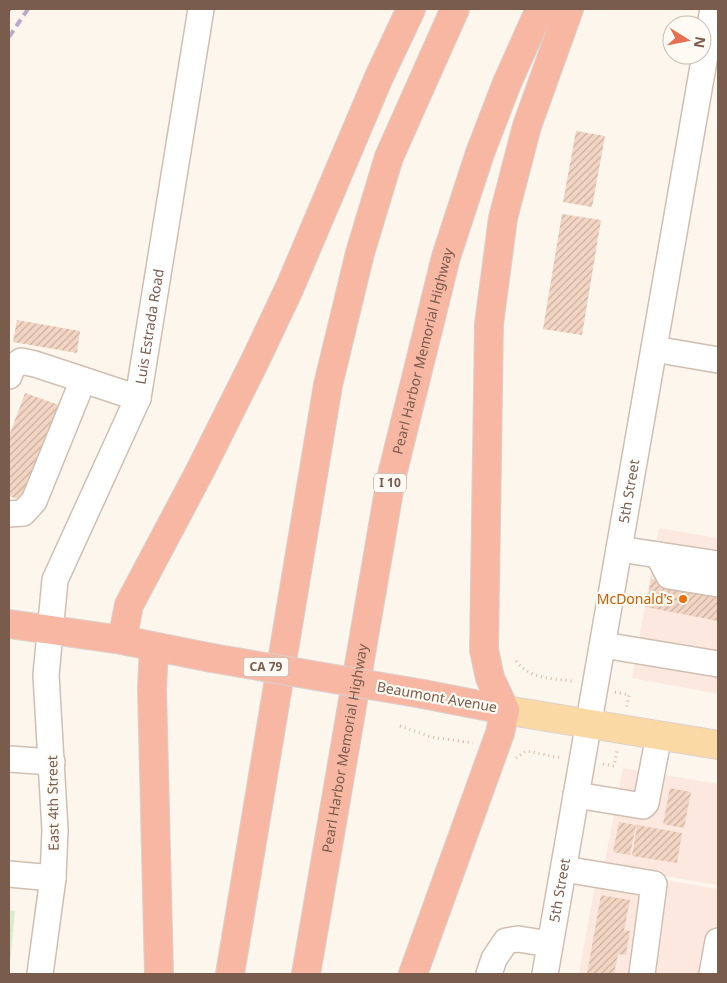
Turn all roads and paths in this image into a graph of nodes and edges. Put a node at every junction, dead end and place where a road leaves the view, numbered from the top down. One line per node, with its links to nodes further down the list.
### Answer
1 (201, 9): 11 (street, Luis Estrada Road)
2 (411, 9): 19 (highway)
3 (455, 9): 37 (highway)
4 (540, 9): 38 (highway, Pearl Harbor Memorial Highway / I 10)
5 (569, 9): 23 (highway)
6 (714, 9): 7 (street, 5th Street)
7 (654, 349): 8 (street); 13 (street, 5th Street)
8 (718, 360)
9 (9, 376): 10 (street)
10 (83, 380): 11 (street); 12 (street)
11 (138, 398): 18 (street, Luis Estrada Road)
12 (9, 514)
13 (619, 549): 14 (street); 20 (street, 5th Street)
14 (658, 555): 15 (street); 16 (street)
15 (718, 564)
16 (718, 584)
17 (9, 624): 18 (highway, Beaumont Avenue / CA 79)
18 (49, 630): 19 (highway, Beaumont Avenue / CA 79); 28 (street, East 4th Street)
19 (122, 640): 21 (highway, Beaumont Avenue / CA 79)
20 (603, 644): 22 (street); 24 (street, 5th Street)
21 (154, 646): 23 (highway, Beaumont Avenue / CA 79, bridge); 36 (highway)
22 (718, 664)
23 (505, 710): 24 (main road, Beaumont Avenue); 39 (highway)
24 (589, 722): 25 (main road, Beaumont Avenue); 29 (street, 5th Street)
25 (659, 735): 26 (main road, Beaumont Avenue); 29 (street)
26 (718, 745)
27 (9, 759): 28 (street)
28 (52, 762): 32 (street, East 4th Street)
29 (576, 795): 30 (street, 5th Street)
30 (564, 869): 34 (street, 5th Street); 42 (street)
31 (9, 874): 32 (street)
32 (53, 878): 35 (street, East 4th Street)
33 (718, 941): 43 (street)
34 (550, 944): 40 (street); 41 (street, 5th Street)
35 (40, 974)
36 (159, 974)
37 (230, 974)
38 (306, 974)
39 (413, 974)
40 (489, 974)
41 (545, 974)
42 (642, 974)
43 (712, 974)

